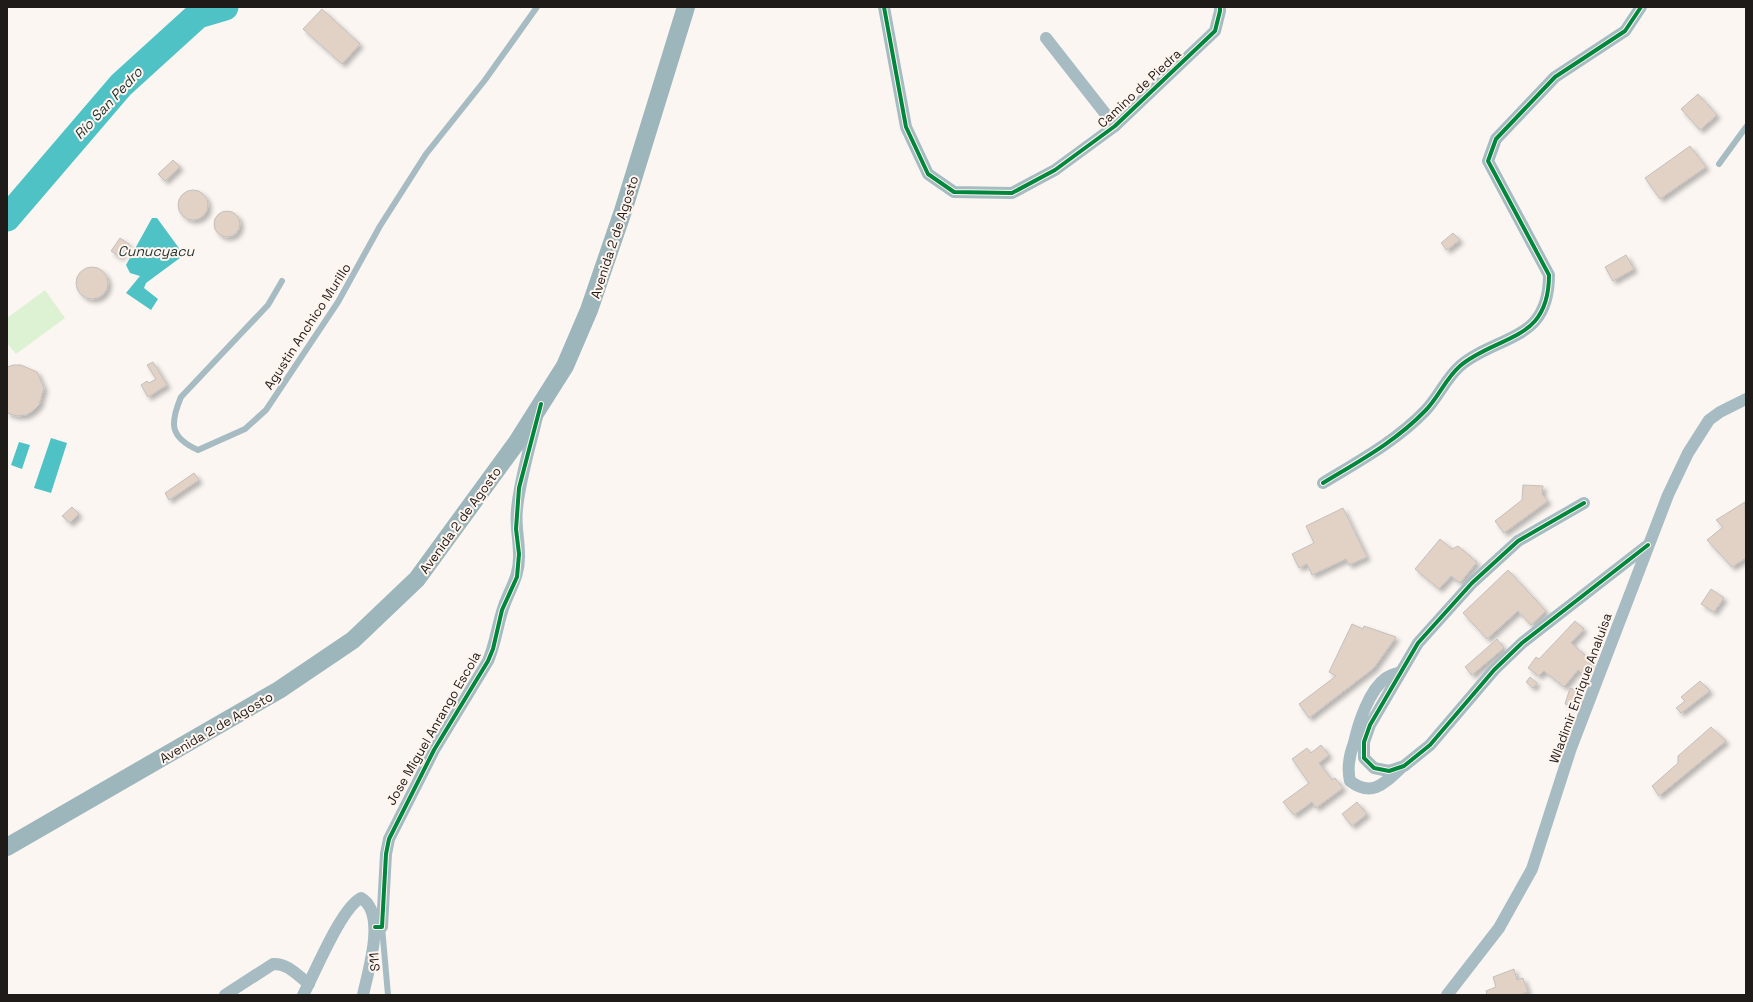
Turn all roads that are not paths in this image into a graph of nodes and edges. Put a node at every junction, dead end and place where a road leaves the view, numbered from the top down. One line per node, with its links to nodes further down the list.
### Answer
1 (537, 7): 10 (lane, Agustin Anchico Murillo)
2 (686, 7): 12 (main road, Avenida 2 de Agosto)
3 (884, 7): 7 (street, Camino de Piedra)
4 (1220, 7): 7 (street, Camino de Piedra)
5 (1641, 7): 13 (street)
6 (1046, 38): 7 (street)
7 (1115, 126)
8 (1746, 127): 9 (lane)
9 (1719, 164)
10 (282, 281)
11 (1746, 399): 15 (street, Wladimir Enrique Analuisa)
12 (541, 404): 18 (main road, Avenida 2 de Agosto); 19 (street, Jose Miguel Anrango Escola)
13 (1323, 483)
14 (1584, 503): 16 (street)
15 (1648, 544): 17 (street); 25 (street, Wladimir Enrique Analuisa)
16 (1359, 742): 17 (street); 17 (street)
17 (1404, 766)
18 (7, 847)
19 (379, 927): 20 (street); 23 (street); 24 (lane, S11)
20 (309, 984): 21 (street); 22 (street)
21 (225, 995)
22 (303, 995)
23 (363, 995)
24 (388, 995)
25 (1447, 995)

